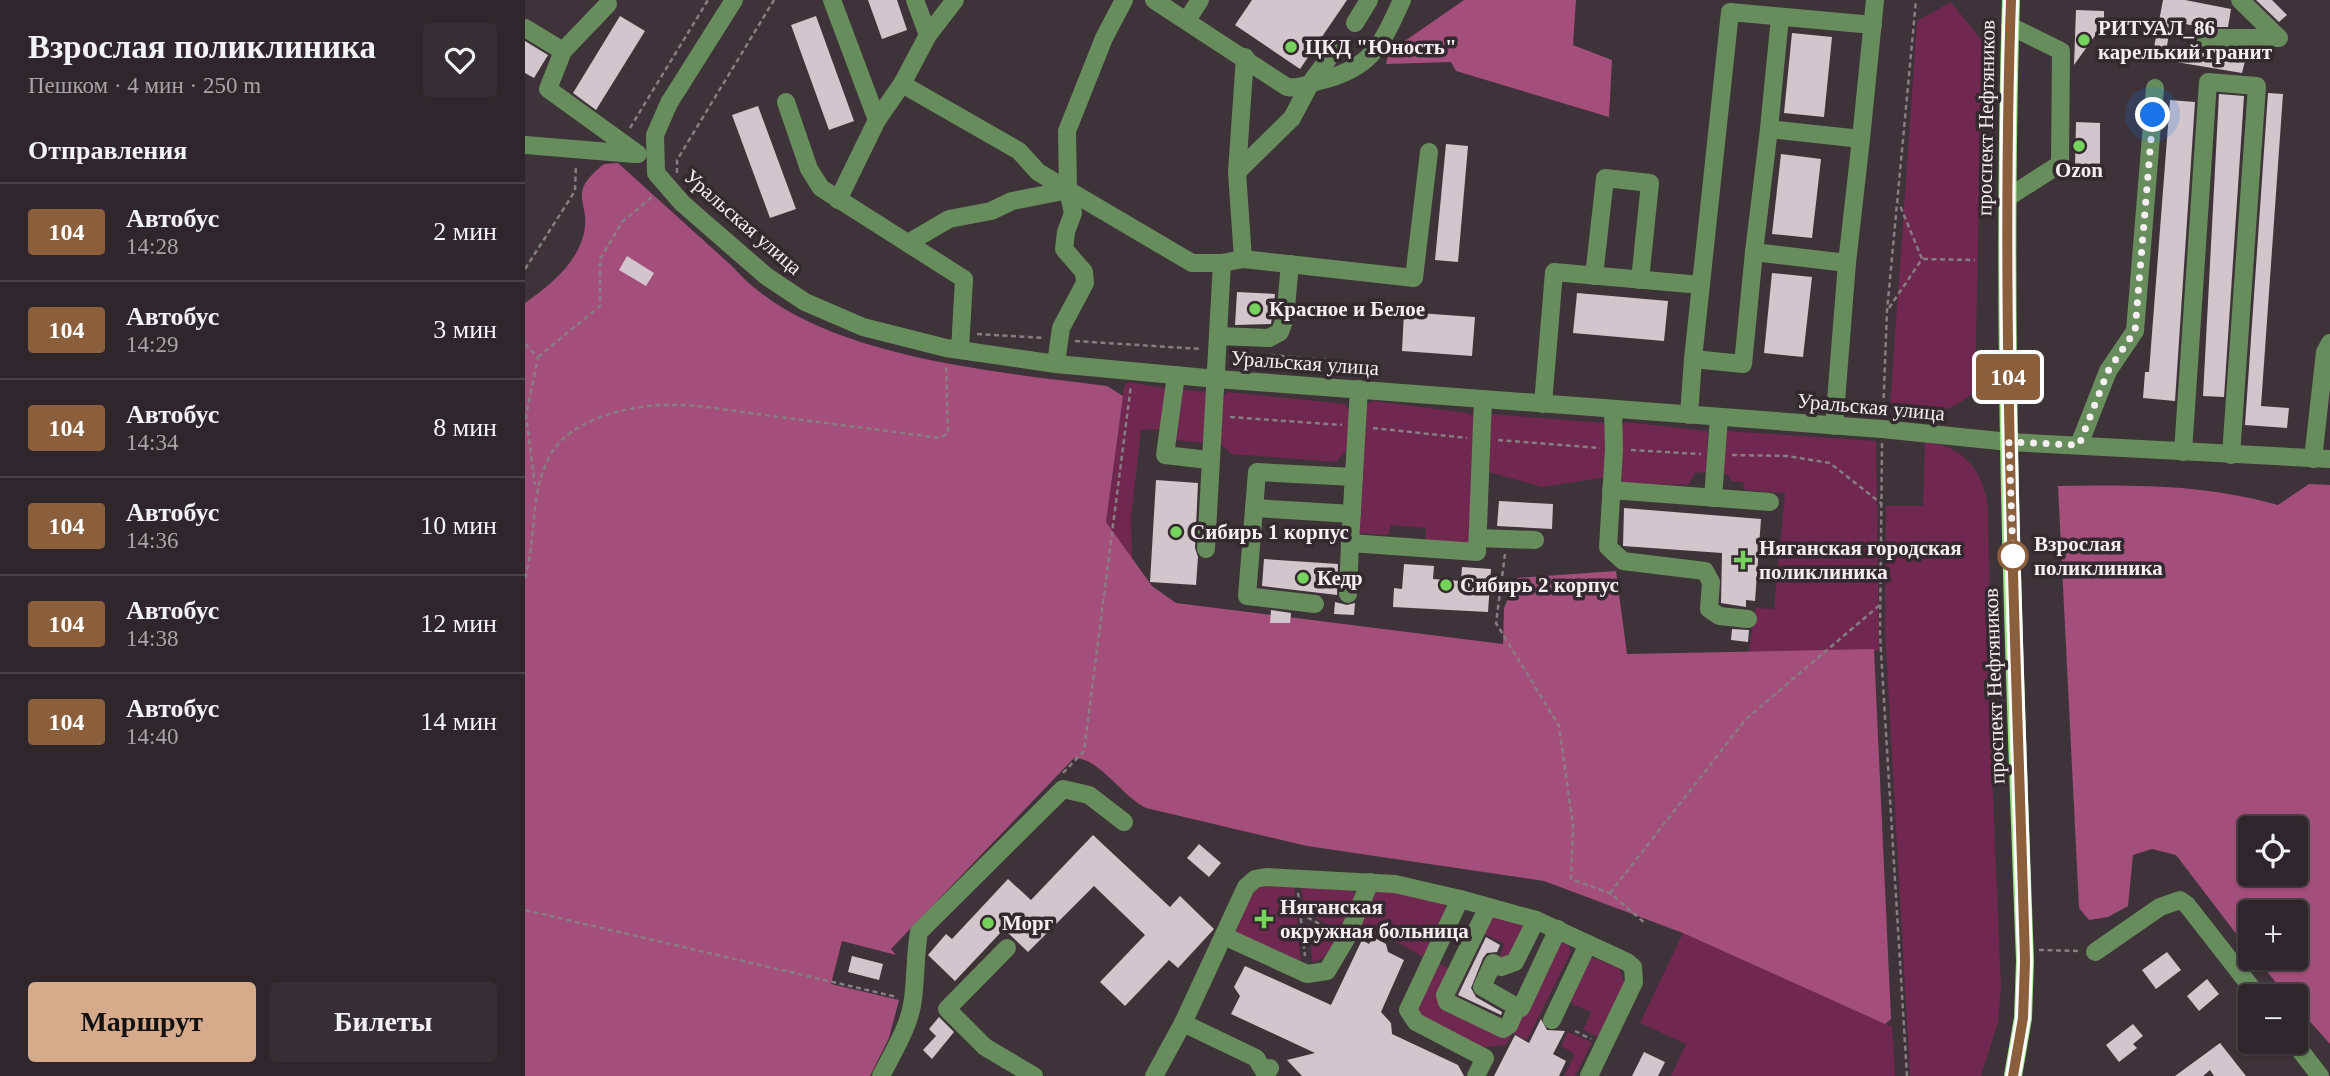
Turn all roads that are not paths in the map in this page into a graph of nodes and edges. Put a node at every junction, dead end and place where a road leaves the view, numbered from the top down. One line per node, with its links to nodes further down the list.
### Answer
1 (734, 0): 35 (street)
2 (832, 0): 30 (street)
3 (915, 0): 20 (street)
4 (955, 0): 20 (street)
5 (1124, 0): 37 (street)
6 (1154, 0): 15 (street)
7 (1200, 0): 15 (street)
8 (1369, 0): 16 (street)
9 (1402, 0): 26 (street)
10 (1875, 0): 17 (street)
11 (2011, 0): 18 (main road, проспект Нефтяников)
12 (608, 4): 24 (street)
13 (2245, 5): 22 (street); 22 (street)
14 (1791, 12): 17 (street); 31 (street); 48 (street)
15 (1187, 20): 25 (street)
16 (1355, 23)
17 (1873, 26): 32 (street)
18 (2010, 26): 38 (main road, проспект Нефтяников); 38 (street)
19 (525, 28): 24 (street)
20 (928, 35): 27 (street)
21 (2200, 38): 22 (street)
22 (2241, 38)
23 (1337, 47): 26 (street)
24 (563, 51): 35 (street)
25 (1245, 57): 26 (street); 36 (street)
26 (1311, 82): 36 (street)
27 (902, 85): 30 (street); 37 (street)
28 (2155, 88): 65 (street)
29 (786, 102): 39 (street)
30 (877, 120): 39 (street)
31 (1769, 129): 32 (street); 41 (street)
32 (1861, 139): 43 (street)
33 (525, 145): 35 (street)
34 (1429, 152): 45 (street)
35 (647, 153): 51 (street, Уральская улица)
36 (1237, 172): 42 (street)
37 (1068, 190): 40 (street); 44 (street); 53 (street)
38 (2007, 198): 64 (main road, проспект Нефтяников)
39 (838, 200): 40 (street)
40 (908, 243): 51 (street)
41 (1754, 252): 43 (street); 52 (street)
42 (1243, 259): 44 (street); 45 (street)
43 (1847, 262): 63 (street)
44 (1222, 263): 49 (street)
45 (1290, 264): 49 (street)
46 (1594, 276): 47 (street); 47 (street); 58 (street)
47 (1640, 280): 48 (street)
48 (1701, 285): 52 (street)
49 (1218, 336): 55 (street)
50 (2330, 344): 59 (street)
51 (953, 349): 53 (street, Уральская улица)
52 (1693, 359): 61 (street)
53 (1056, 363): 54 (street, Уральская улица)
54 (1175, 375): 55 (street, Уральская улица); 68 (street)
55 (1217, 379): 56 (street, Уральская улица); 79 (street)
56 (1359, 389): 57 (street, Уральская улица); 70 (street)
57 (1483, 399): 58 (street, Уральская улица); 78 (street)
58 (1543, 404): 60 (street, Уральская улица)
59 (2324, 408): 69 (street)
60 (1613, 409): 61 (street, Уральская улица); 71 (street)
61 (1689, 415): 62 (street, Уральская улица)
62 (1719, 418): 63 (street, Уральская улица); 72 (street)
63 (1834, 426): 64 (street, Уральская улица)
64 (2009, 442): 65 (street, Уральская улица); 104 (main road, проспект Нефтяников)
65 (2079, 445): 66 (street, Уральская улица)
66 (2183, 452): 67 (street, Уральская улица); 67 (street)
67 (2231, 455): 69 (street, Уральская улица)
68 (1200, 458)
69 (2321, 459)
70 (1354, 477): 74 (street); 75 (street)
71 (1611, 490): 72 (street); 82 (street)
72 (1713, 498): 73 (street)
73 (1770, 502)
74 (1254, 508): 75 (street); 81 (street)
75 (1352, 514): 77 (street)
76 (1535, 540): 78 (street)
77 (1350, 543): 78 (street); 80 (street)
78 (1478, 545)
79 (1206, 549)
80 (1348, 594)
81 (1315, 604)
82 (1748, 619)
83 (1124, 822): 99 (street)
84 (1370, 882): 85 (street); 89 (street); 89 (street)
85 (1460, 899): 86 (street); 102 (street)
86 (1488, 907): 87 (street); 94 (street)
87 (1536, 920): 88 (street); 94 (street)
88 (1558, 929): 90 (street); 94 (street)
89 (1224, 936): 96 (street)
90 (1588, 944): 95 (street); 103 (street)
91 (1007, 948): 100 (street)
92 (2095, 952): 93 (street)
93 (2249, 984)
94 (1517, 1007)
95 (1552, 1020)
96 (1183, 1023): 98 (street); 101 (street)
97 (2303, 1054): 105 (street)
98 (1161, 1074)
99 (881, 1076)
100 (1034, 1076)
101 (1265, 1076)
102 (1476, 1076)
103 (1589, 1076)
104 (2013, 1076)
105 (2320, 1076)

